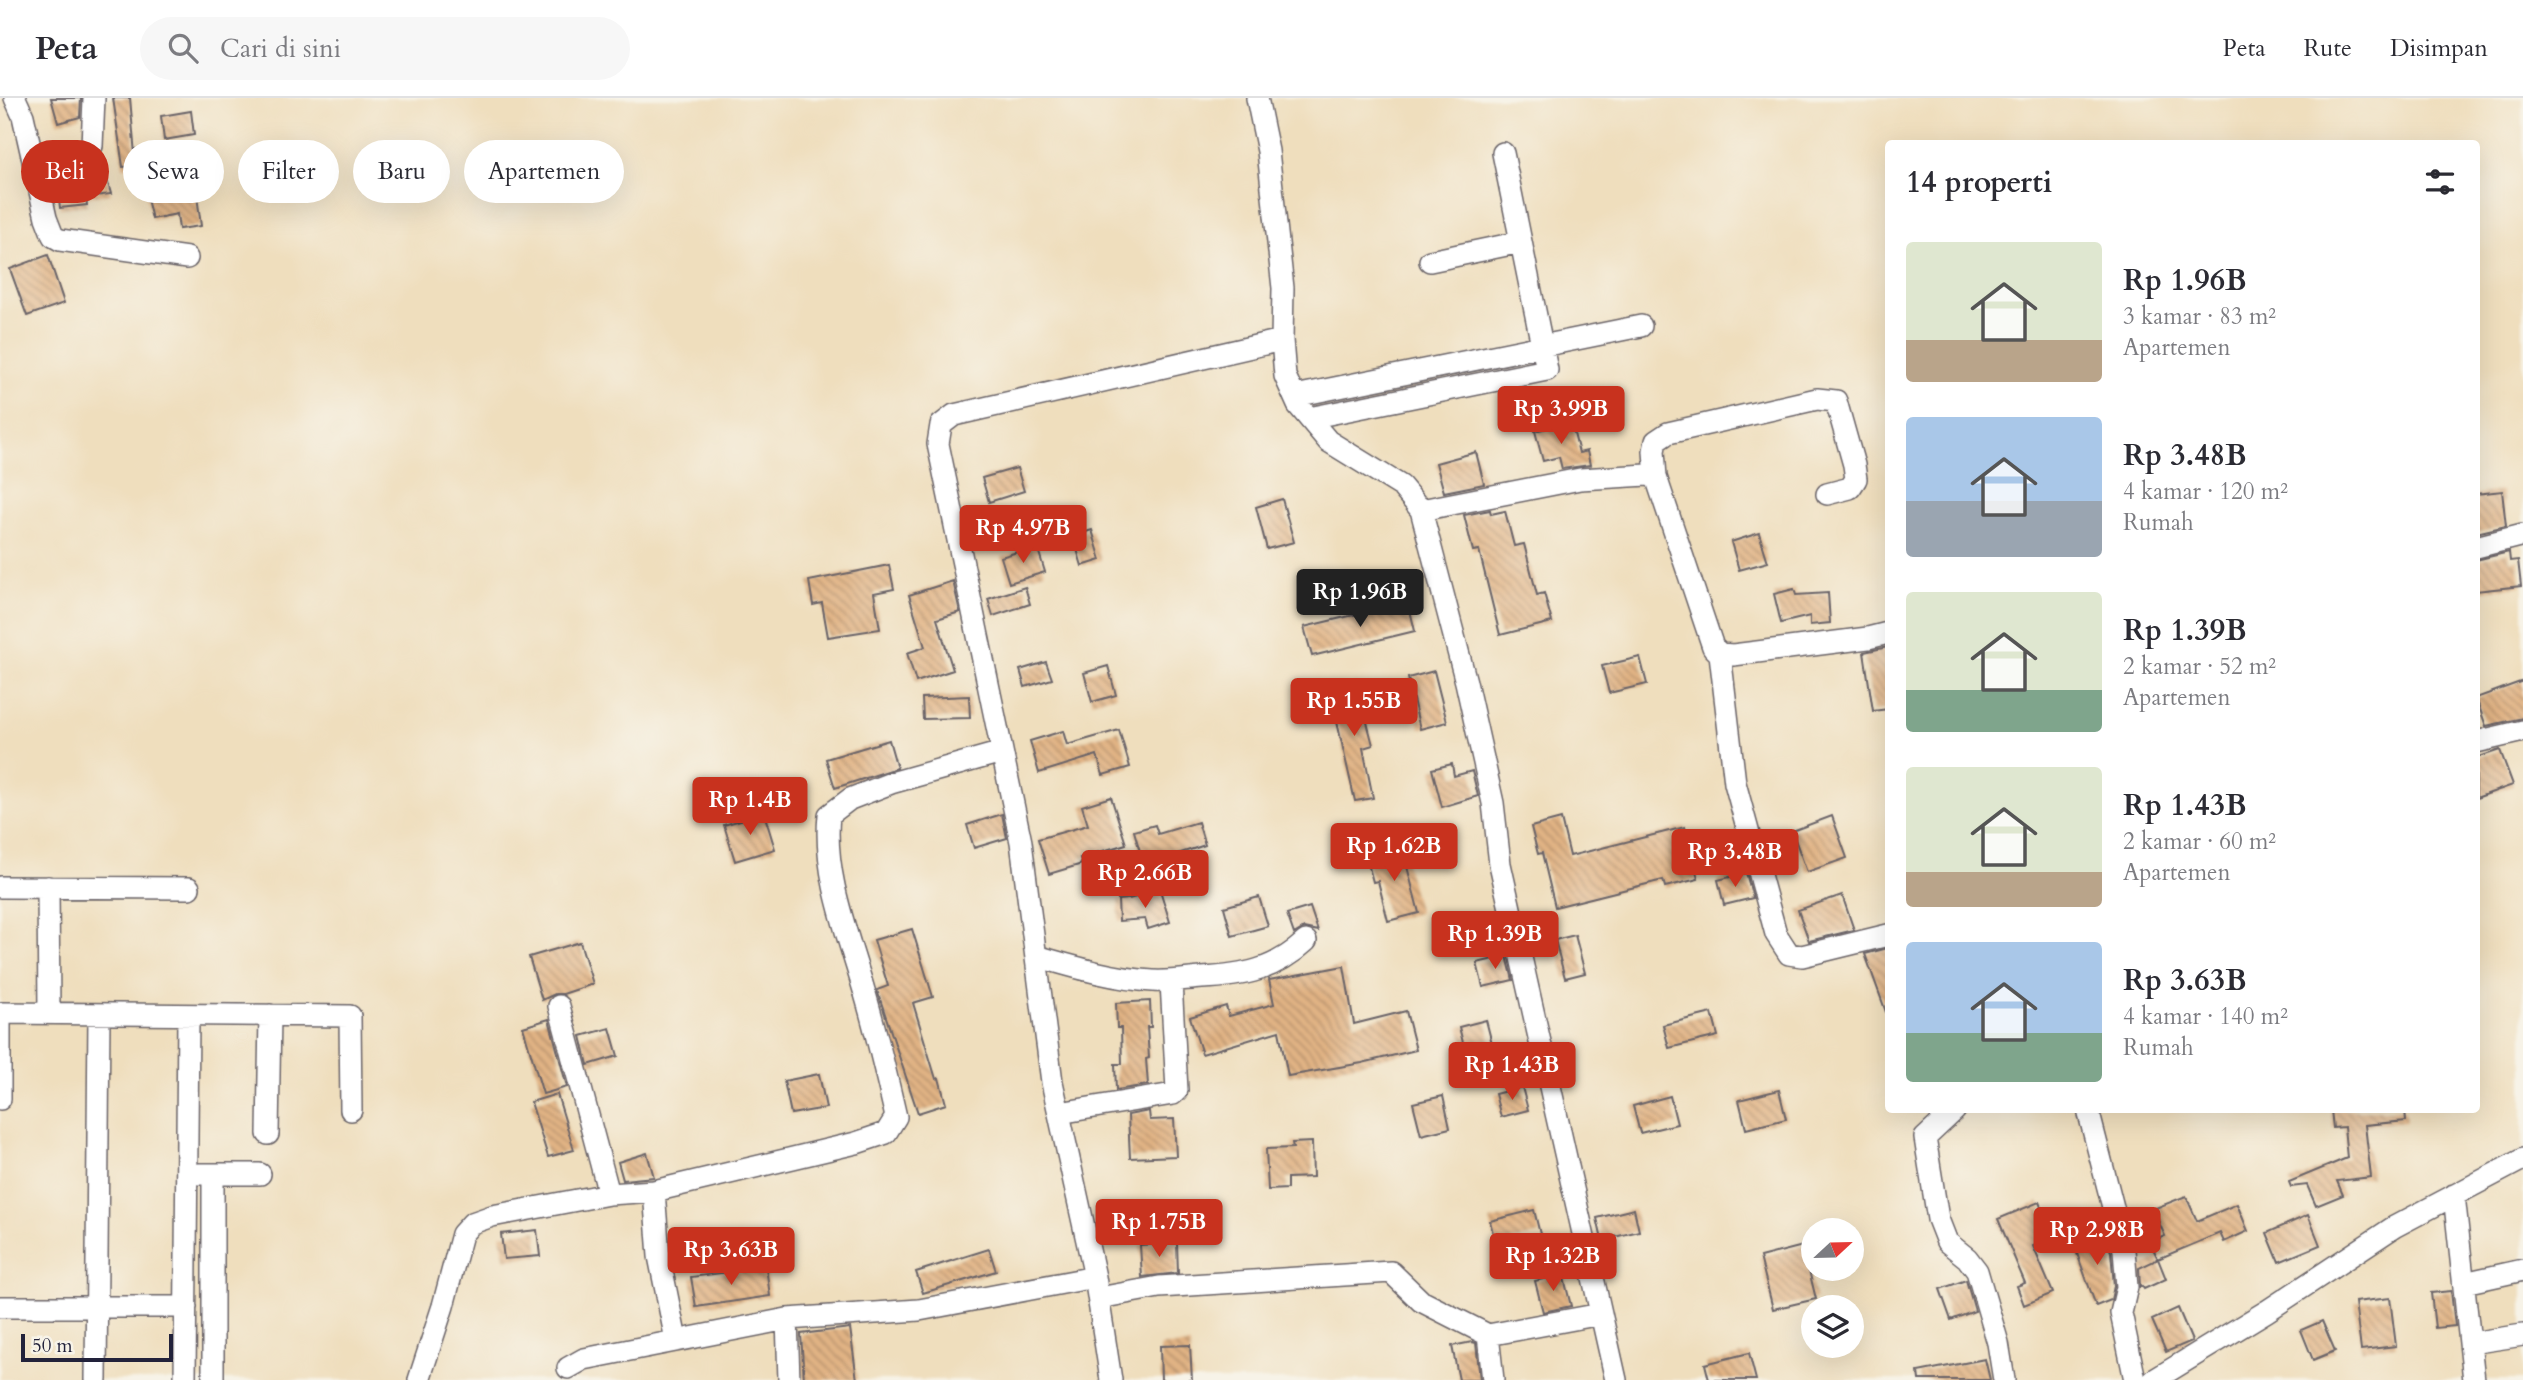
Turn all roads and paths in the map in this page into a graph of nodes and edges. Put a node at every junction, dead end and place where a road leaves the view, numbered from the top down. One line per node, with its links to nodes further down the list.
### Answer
1 (15, 98): 7 (street)
2 (94, 98): 4 (street)
3 (1257, 98): 10 (street)
4 (92, 140)
5 (1503, 153): 6 (street)
6 (1521, 242): 8 (street); 11 (street)
7 (187, 258)
8 (1430, 261)
9 (1640, 326): 11 (street)
10 (1282, 340): 12 (street); 23 (street)
11 (1543, 346): 12 (street); 13 (street)
12 (1295, 396): 13 (street)
13 (1309, 418): 16 (street)
14 (1656, 477): 15 (street); 16 (street); 20 (street)
15 (1827, 494)
16 (1421, 510): 56 (street)
17 (2523, 535): 18 (street)
18 (2480, 546)
19 (1885, 633): 20 (street)
20 (1720, 654): 27 (street)
21 (2523, 731): 22 (street)
22 (2480, 741)
23 (1002, 752): 29 (street); 47 (street)
24 (0, 887): 25 (street)
25 (48, 887): 26 (street); 33 (street)
26 (189, 888)
27 (1885, 936)
28 (1307, 942): 30 (street)
29 (1036, 956): 30 (street); 39 (street)
30 (1171, 982): 39 (street)
31 (559, 1006): 48 (street)
32 (0, 1013): 33 (street); 37 (street)
33 (49, 1013): 34 (street)
34 (99, 1014): 35 (street); 54 (street)
35 (188, 1015): 36 (street); 44 (street)
36 (270, 1015): 38 (street); 42 (street)
37 (0, 1098)
38 (351, 1110)
39 (1059, 1113): 52 (street)
40 (1952, 1113): 71 (street)
41 (2089, 1113): 72 (street)
42 (268, 1133)
43 (2523, 1159): 49 (street)
44 (187, 1174): 45 (street); 55 (street)
45 (213, 1174): 46 (street); 65 (street)
46 (260, 1174)
47 (654, 1191): 48 (street); 60 (street)
48 (609, 1194): 66 (street)
49 (2454, 1195): 51 (street); 73 (street)
50 (2523, 1270): 51 (street)
51 (2464, 1283): 61 (street)
52 (1097, 1288): 57 (street); 58 (street); 68 (street)
53 (0, 1307): 54 (street)
54 (97, 1307): 55 (street); 63 (street)
55 (186, 1307): 64 (street)
56 (1601, 1314): 58 (street); 70 (street)
57 (787, 1319): 60 (street); 67 (street)
58 (1488, 1335): 69 (street)
59 (2523, 1335): 61 (street)
60 (676, 1340): 62 (street)
61 (2470, 1343): 74 (street)
62 (568, 1368)
63 (96, 1380)
64 (185, 1380)
65 (213, 1380)
66 (418, 1380)
67 (789, 1380)
68 (1111, 1380)
69 (1493, 1380)
70 (1616, 1380)
71 (2004, 1380)
72 (2135, 1380)
73 (2154, 1380)
74 (2473, 1380)

